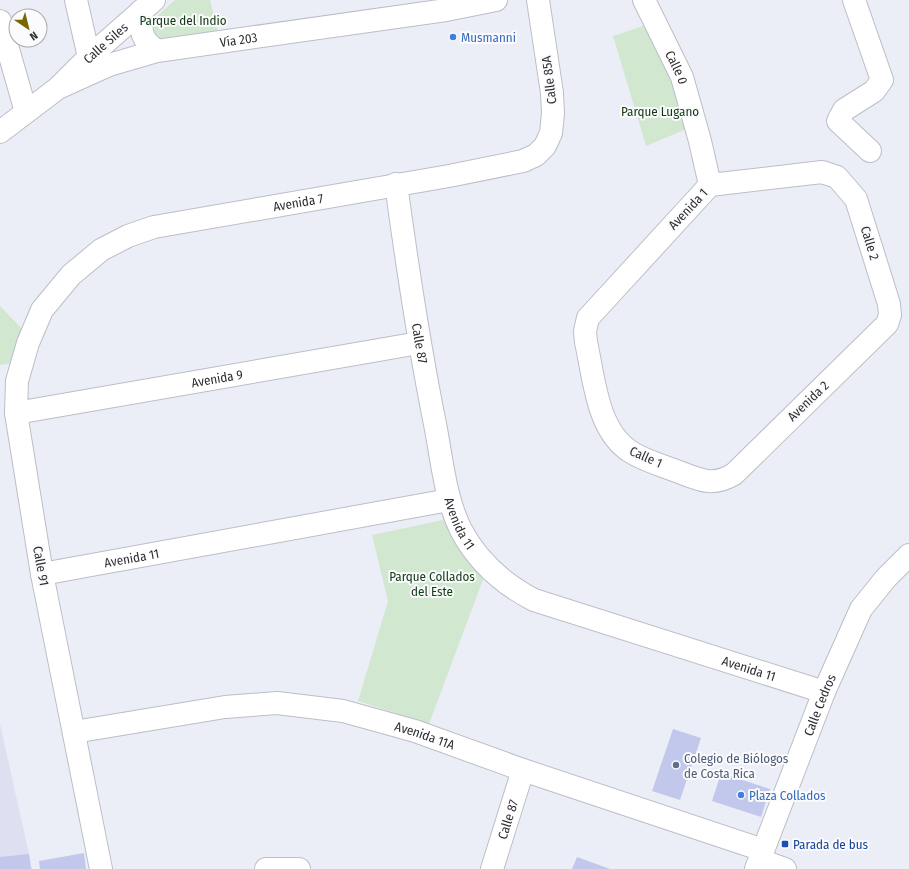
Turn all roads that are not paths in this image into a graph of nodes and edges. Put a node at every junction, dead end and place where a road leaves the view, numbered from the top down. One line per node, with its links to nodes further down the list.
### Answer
1 (76, 0): 9 (street)
2 (496, 0): 8 (street, Vía 203)
3 (538, 0): 14 (street, Calle 85A)
4 (644, 0): 17 (street, Calle 0)
5 (854, 0): 13 (street)
6 (148, 6): 8 (street); 9 (street, Calle Siles)
7 (0, 21): 11 (street)
8 (157, 51): 10 (street, Vía 203)
9 (89, 57): 10 (street, Calle Siles)
10 (58, 88): 11 (street, Vía 203)
11 (26, 112): 12 (street, Vía 203)
12 (0, 132)
13 (870, 151)
14 (536, 155): 16 (street, Avenida 7)
15 (837, 176): 17 (street, Avenida 1); 19 (street, Calle 2)
16 (396, 184): 18 (street, Avenida 7); 21 (street, Calle 87)
17 (710, 185): 20 (street, Avenida 1)
18 (71, 275): 22 (street, Calle 91)
19 (890, 315): 23 (street, Avenida 2)
20 (585, 331): 23 (street, Calle 1)
21 (419, 343): 22 (street, Avenida 9); 24 (street, Calle 87)
22 (16, 413): 26 (street, Calle 91)
23 (719, 480)
24 (449, 500): 26 (street, Avenida 11); 27 (street, Avenida 11)
25 (909, 556): 27 (street, Calle Cedros)
26 (42, 574): 28 (street, Calle 91)
27 (824, 692): 30 (street, Calle Cedros)
28 (74, 732): 29 (street, Avenida 11A); 31 (street, Calle 91)
29 (523, 770): 30 (street, Avenida 11A); 34 (street, Calle 87)
30 (760, 860): 35 (street, Avenida 11A)
31 (101, 869)
32 (266, 869): 33 (street)
33 (296, 869)
34 (492, 869)
35 (785, 869)

